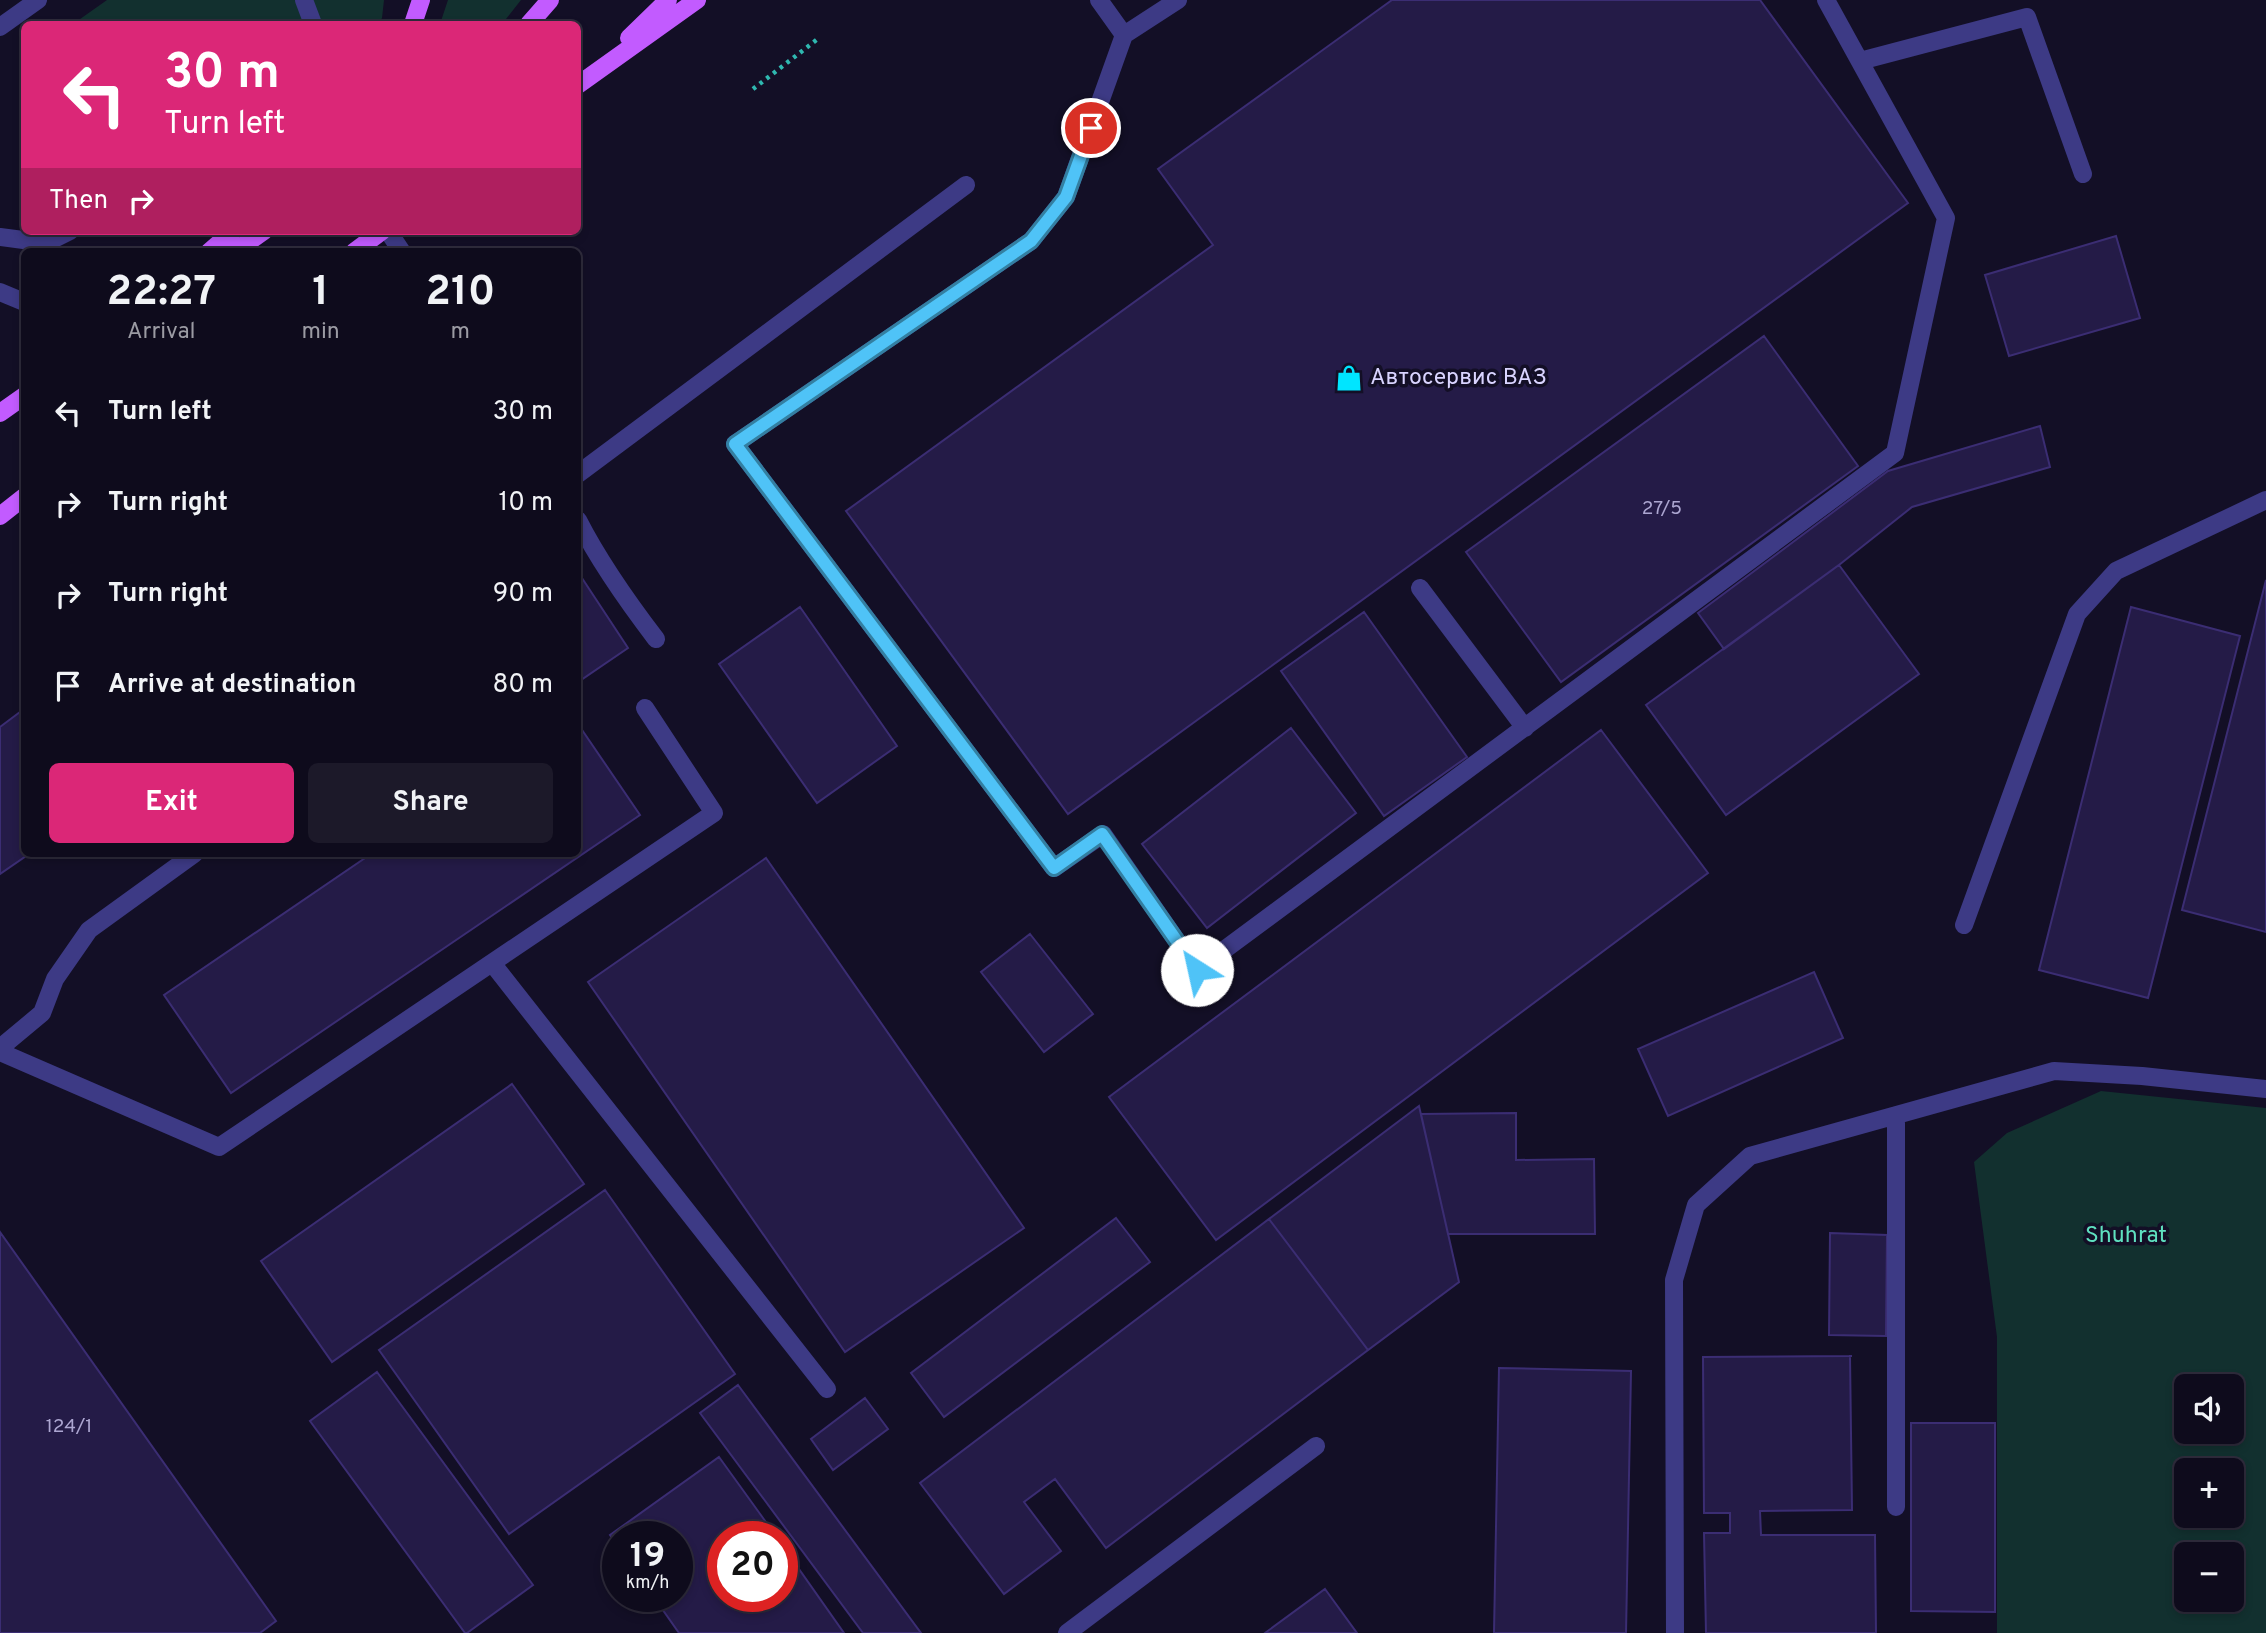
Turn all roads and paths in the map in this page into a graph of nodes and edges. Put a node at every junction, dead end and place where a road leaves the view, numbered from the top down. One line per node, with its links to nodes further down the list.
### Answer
1 (38, 0): 13 (street)
2 (304, 0): 10 (street)
3 (421, 0): 11 (main road)
4 (550, 0): 12 (main road)
5 (668, 0): 17 (main road)
6 (697, 0): 17 (main road)
7 (1099, 0): 14 (street)
8 (1178, 0): 14 (street)
9 (1826, 0): 16 (street)
10 (312, 21)
11 (414, 21)
12 (532, 21)
13 (0, 27)
14 (1124, 36): 41 (street)
15 (819, 38): 18 (path)
16 (1860, 61): 19 (street); 41 (street)
17 (584, 80)
18 (753, 89)
19 (2083, 174)
20 (965, 186): 33 (street)
21 (62, 235): 25 (street)
22 (228, 235): 26 (main road)
23 (258, 235): 27 (main road)
24 (377, 235): 28 (main road)
25 (0, 237)
26 (214, 248)
27 (239, 248)
28 (359, 248)
29 (0, 292): 30 (street)
30 (21, 301)
31 (21, 398): 32 (main road)
32 (0, 413)
33 (581, 472)
34 (21, 499): 36 (main road)
35 (2266, 500): 43 (street)
36 (0, 516)
37 (581, 528): 39 (street)
38 (1420, 589): 41 (street)
39 (656, 639)
40 (645, 708): 44 (street)
41 (1525, 728)
42 (190, 857): 45 (street)
43 (1964, 925)
44 (492, 963): 45 (street); 48 (street)
45 (0, 1050)
46 (2266, 1089): 47 (street)
47 (1896, 1115): 50 (street); 52 (street)
48 (827, 1389)
49 (1316, 1446): 51 (street)
50 (1896, 1507)
51 (1067, 1633)
52 (1675, 1633)

